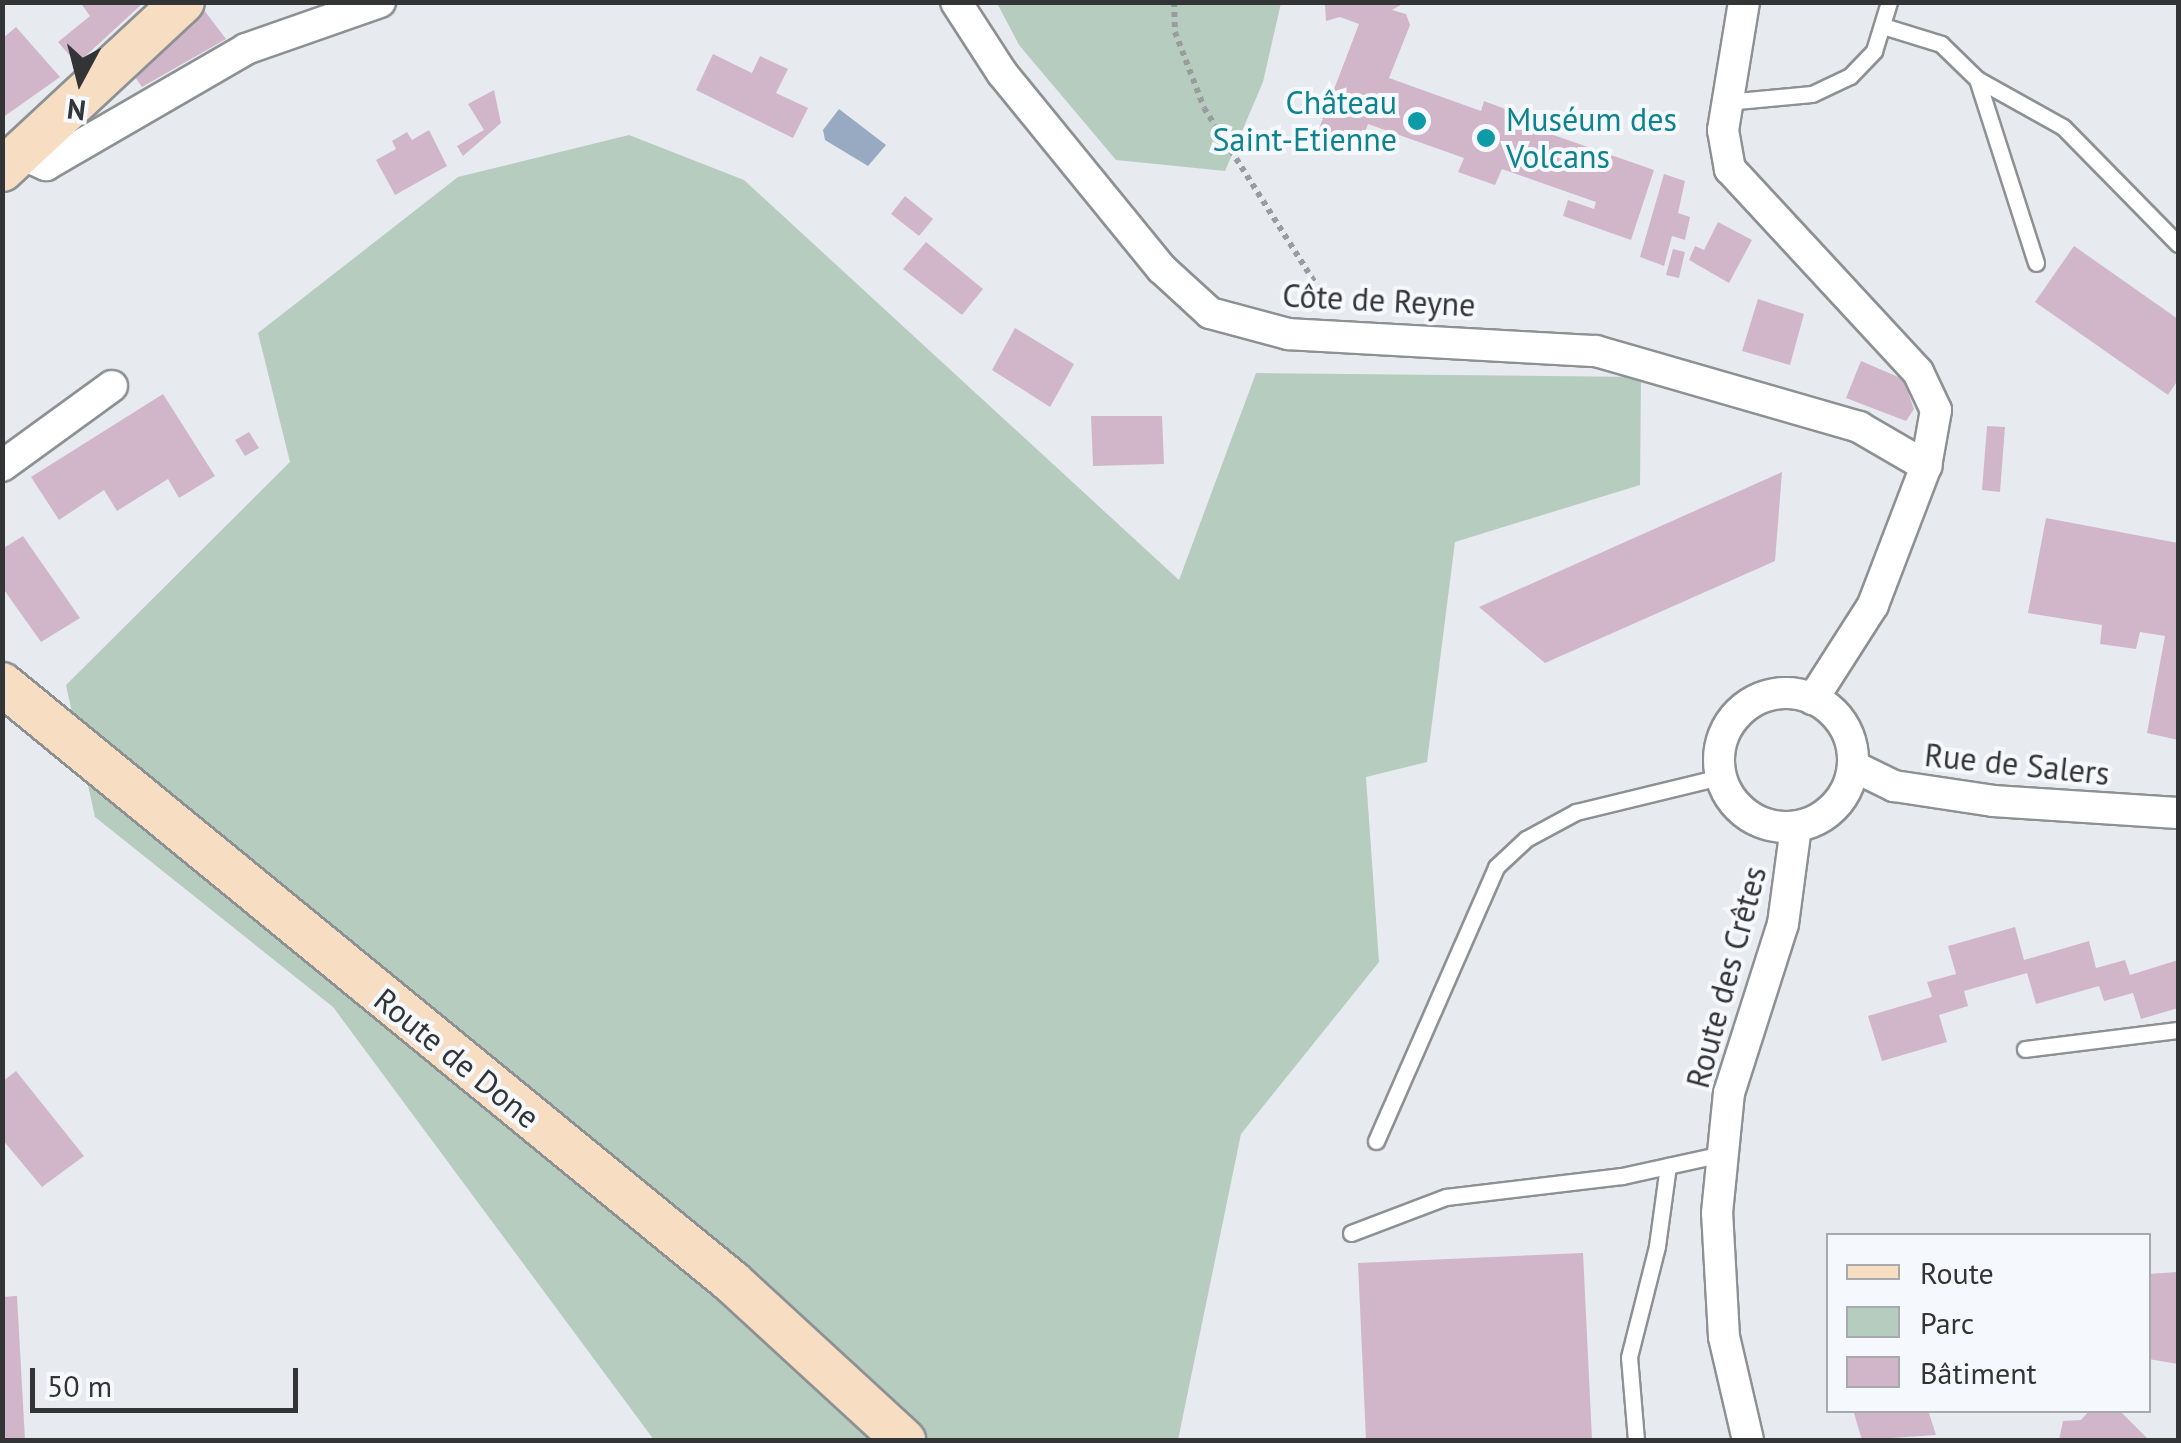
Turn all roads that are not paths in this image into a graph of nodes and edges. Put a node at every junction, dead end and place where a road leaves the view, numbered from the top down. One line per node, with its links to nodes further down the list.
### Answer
1 (183, 2): 9 (street)
2 (380, 2): 9 (street)
3 (956, 2): 14 (street, Côte de Reyne)
4 (1744, 2): 8 (street)
5 (1888, 2): 6 (lane)
6 (1883, 26): 7 (lane); 8 (lane)
7 (1976, 79): 10 (lane); 11 (lane)
8 (1726, 102): 14 (street)
9 (11, 161)
10 (2178, 244)
11 (2036, 263)
12 (112, 386): 13 (street)
13 (2, 466)
14 (1926, 466): 16 (street)
15 (2, 684): 27 (street, Route de Done)
16 (1813, 699): 17 (street); 18 (street)
17 (1853, 766): 19 (street, Rue de Salers); 20 (street)
18 (1720, 776): 20 (street); 23 (lane)
19 (2178, 813)
20 (1796, 827): 24 (street, Route des Crêtes)
21 (2178, 1030): 22 (lane)
22 (2025, 1049)
23 (1376, 1141)
24 (1722, 1154): 25 (lane); 29 (street, Route des Crêtes)
25 (1668, 1166): 26 (lane); 28 (lane)
26 (1351, 1233)
27 (904, 1440)
28 (1636, 1440)
29 (1748, 1440)

